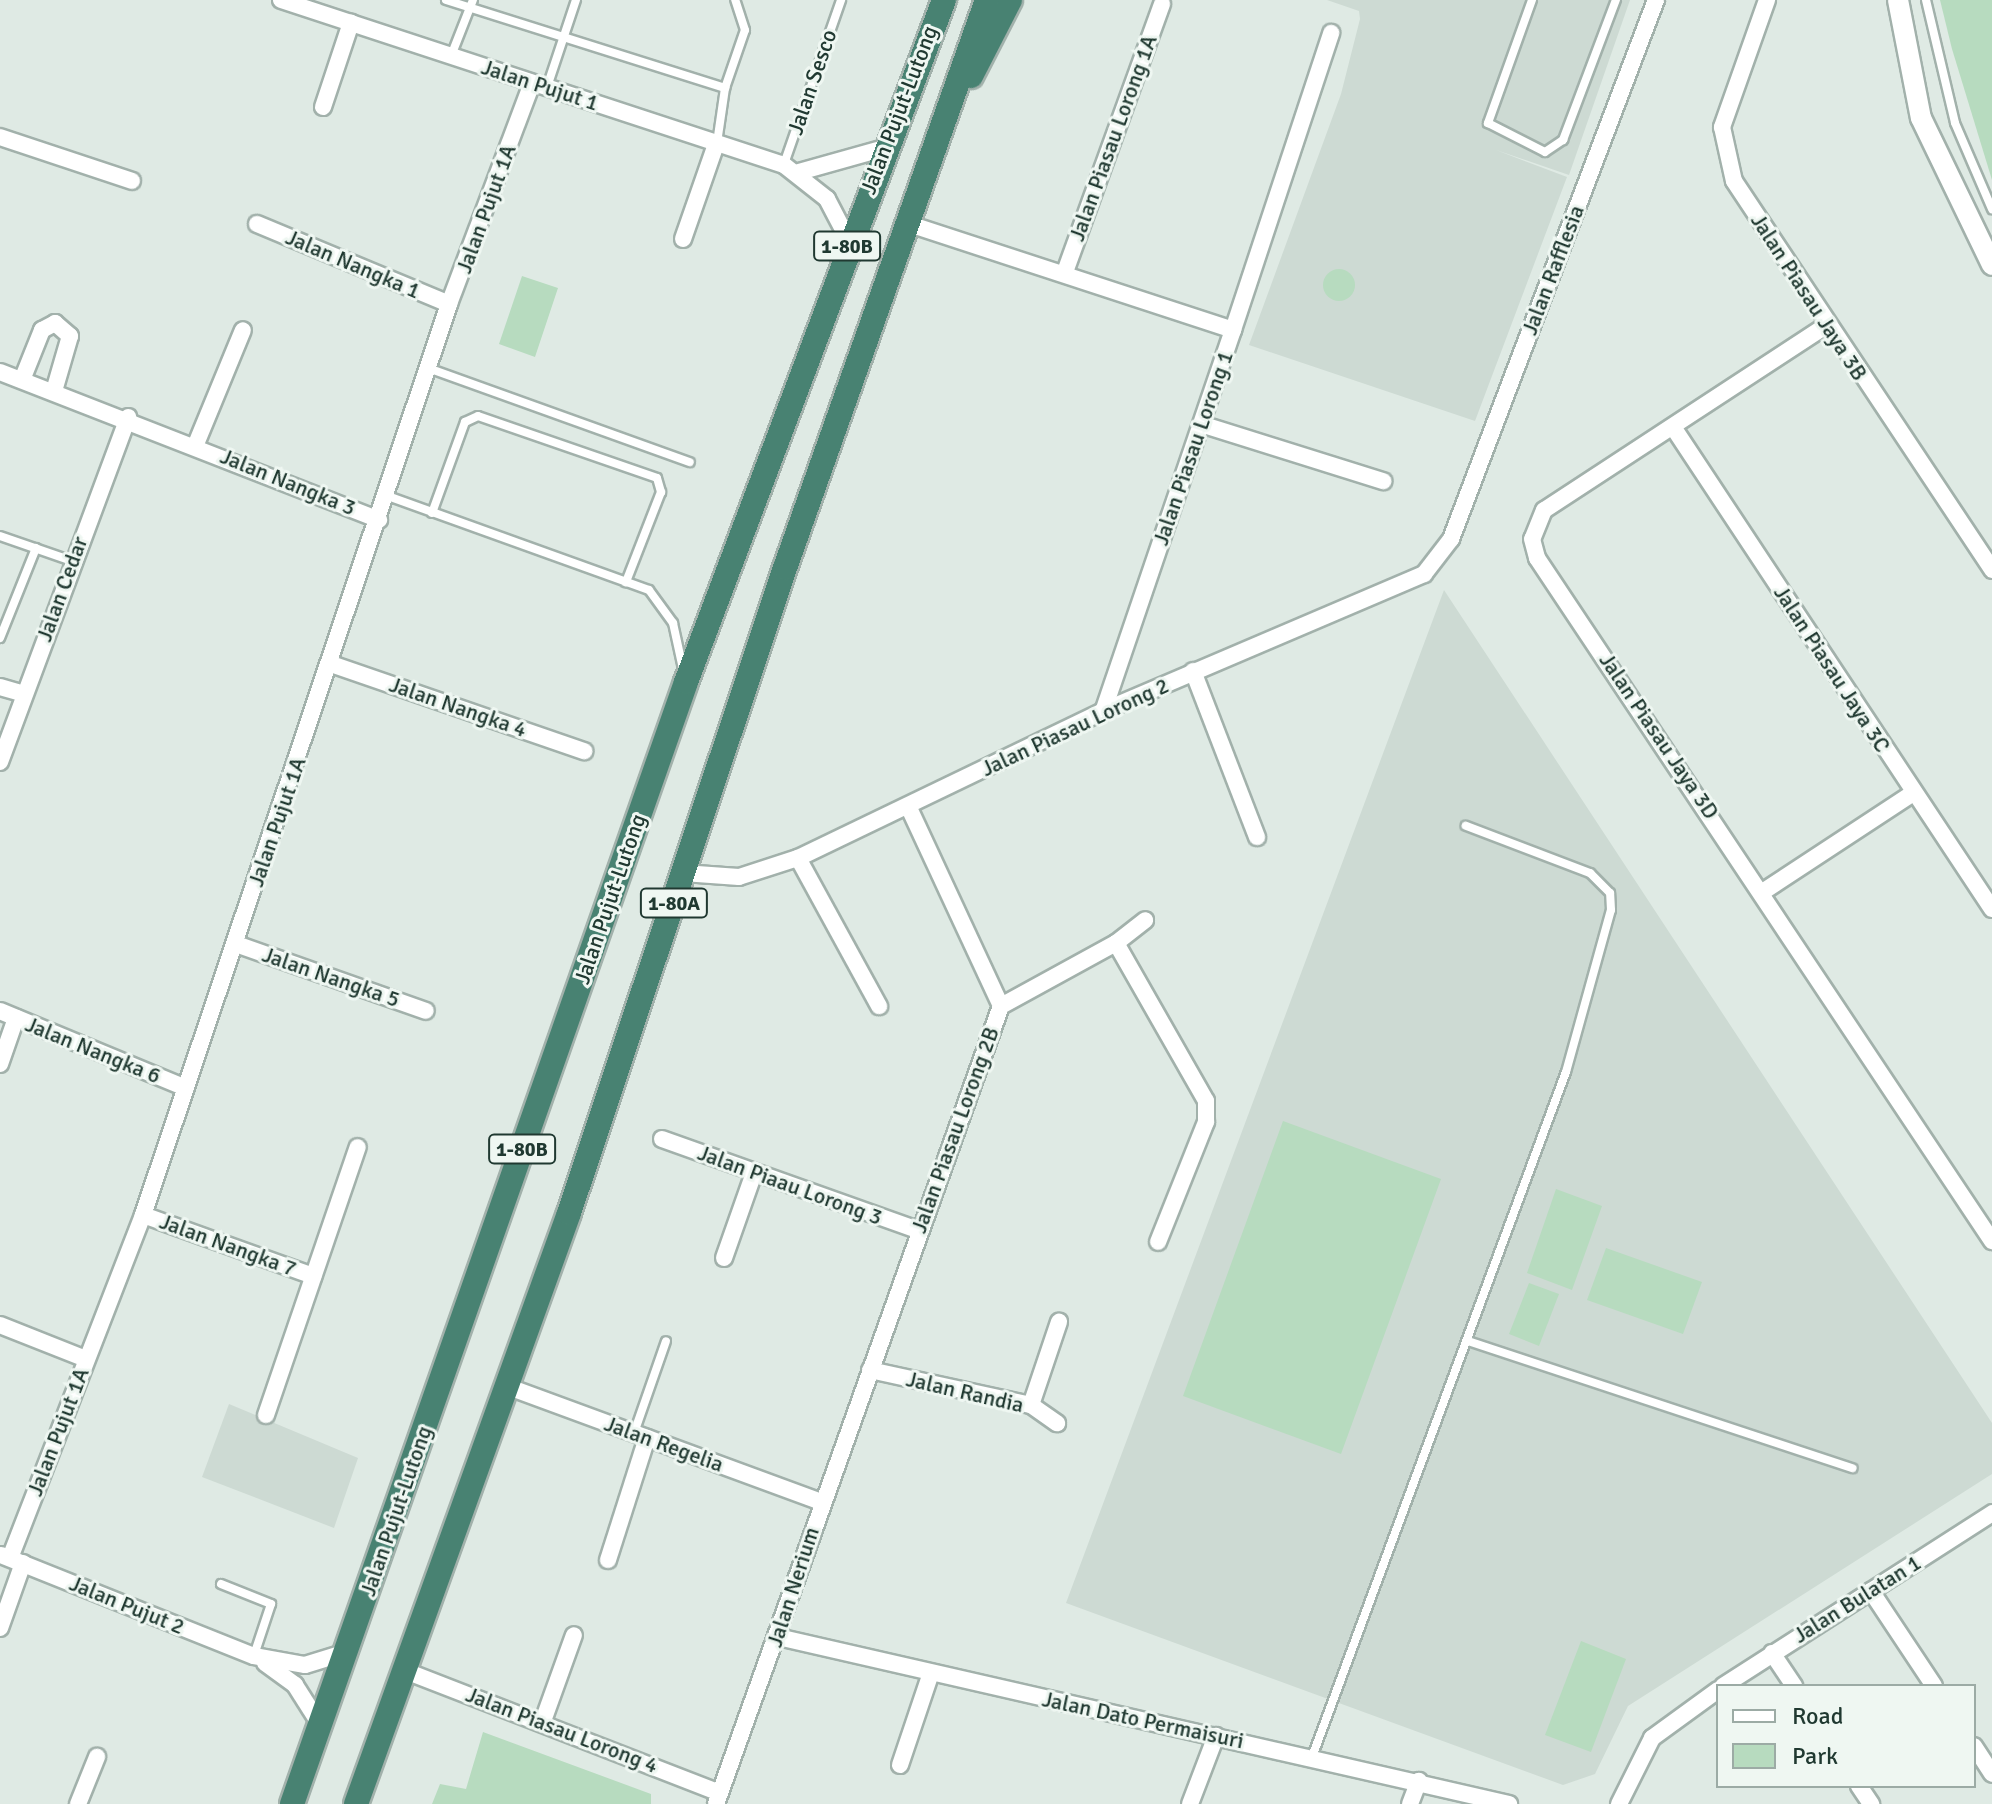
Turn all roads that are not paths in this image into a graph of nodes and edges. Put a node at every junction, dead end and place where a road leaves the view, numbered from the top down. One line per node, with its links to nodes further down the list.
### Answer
1 (281, 0): 17 (street, Jalan Pujut 1)
2 (446, 0): 15 (lane)
3 (576, 0): 19 (lane)
4 (735, 0): 22 (lane)
5 (841, 0): 28 (lane, Jalan Sesco)
6 (941, 0): 26 (highway, Jalan Pujut-Lutong / 1-80B)
7 (987, 0): 27 (highway, Jalan Pujut-Lutong / 1-80A)
8 (1010, 0): 27 (highway)
9 (1532, 0): 10 (lane)
10 (1616, 0)
11 (1656, 0): 55 (street, Jalan Rafflesia)
12 (1767, 0): 38 (street, Jalan Piasau Jaya 3B)
13 (1898, 0): 35 (street)
14 (1926, 0): 30 (lane)
15 (471, 4): 19 (lane); 20 (lane)
16 (1162, 4): 36 (street, Jalan Piasau Lorong 1A)
17 (351, 23): 20 (street, Jalan Pujut 1); 23 (street)
18 (1331, 33): 40 (street)
19 (564, 36): 21 (lane); 22 (lane)
20 (451, 56): 21 (street, Jalan Pujut 1)
21 (540, 85): 25 (street, Jalan Pujut 1); 37 (street, Jalan Pujut 1A)
22 (725, 88): 25 (lane)
23 (323, 107)
24 (0, 137): 29 (street)
25 (716, 144): 28 (street, Jalan Pujut 1); 33 (street)
26 (885, 148): 28 (street); 34 (highway, Jalan Pujut-Lutong / 1-80B)
27 (929, 153): 31 (highway, Jalan Pujut-Lutong / 1-80A)
28 (791, 169): 34 (street, Jalan Pujut 1)
29 (132, 181)
30 (1992, 209)
31 (906, 223): 36 (street, Jalan Piasau Lorong 1); 74 (highway, Jalan Pujut-Lutong / 1-80A)
32 (257, 224): 37 (street, Jalan Nangka 1)
33 (683, 239)
34 (849, 241): 63 (highway, Jalan Pujut-Lutong / 1-80B)
35 (1992, 265)
36 (1065, 272): 40 (street, Jalan Piasau Lorong 1)
37 (449, 304): 41 (street, Jalan Pujut 1A)
38 (1827, 325): 47 (street, Jalan Piasau Jaya 3D); 58 (street, Jalan Piasau Jaya 3B)
39 (243, 330): 48 (street, Jalan Nangka 3)
40 (1233, 330): 46 (street, Jalan Piasau Lorong 1)
41 (431, 369): 49 (lane); 51 (street, Jalan Pujut 1A)
42 (0, 372): 43 (street, Jalan Nangka 3)
43 (22, 380): 44 (street, Jalan Nangka 3); 44 (street)
44 (54, 391): 45 (street, Jalan Nangka 3)
45 (128, 417): 48 (street, Jalan Nangka 3); 57 (street, Jalan Cedar)
46 (1204, 425): 50 (street); 66 (street, Jalan Piasau Lorong 1)
47 (1673, 427): 69 (street, Jalan Piasau Jaya 3C); 75 (street, Jalan Piasau Jaya 3D)
48 (196, 444): 53 (street, Jalan Nangka 3)
49 (690, 462)
50 (1383, 481)
51 (388, 496): 52 (lane); 53 (street, Jalan Pujut 1A)
52 (432, 513): 59 (lane); 59 (lane)
53 (379, 520): 61 (street, Jalan Pujut 1A)
54 (0, 536): 56 (lane)
55 (1451, 539): 62 (street, Jalan Piasau Lorong 2)
56 (36, 548): 57 (lane); 60 (lane)
57 (72, 561): 65 (street, Jalan Cedar)
58 (1992, 570)
59 (626, 582): 63 (lane)
60 (0, 638)
61 (331, 664): 67 (street, Jalan Nangka 4); 79 (street, Jalan Pujut 1A)
62 (1193, 671): 66 (street, Jalan Piasau Lorong 2); 72 (street)
63 (686, 682): 116 (highway, Jalan Pujut-Lutong / 1-80B)
64 (0, 687): 65 (street)
65 (24, 694): 68 (street, Jalan Cedar)
66 (1103, 711): 70 (street, Jalan Piasau Lorong 2)
67 (584, 751)
68 (0, 762)
69 (1913, 793): 75 (street); 76 (street, Jalan Piasau Jaya 3C)
70 (909, 808): 73 (street, Jalan Piasau Lorong 2); 81 (street, Jalan Piasau Lorong 2B)
71 (1466, 826): 98 (lane)
72 (1257, 837)
73 (798, 858): 74 (street, Jalan Piasau Lorong 2); 80 (street)
74 (683, 873): 101 (highway, Jalan Pujut-Lutong / 1-80A)
75 (1764, 891): 91 (street, Jalan Piasau Jaya 3D)
76 (1992, 909)
77 (1145, 920): 78 (street)
78 (1116, 943): 81 (street); 92 (street)
79 (236, 944): 82 (street, Jalan Nangka 5); 85 (street, Jalan Pujut 1A)
80 (879, 1006)
81 (1001, 1006): 90 (street, Jalan Piasau Lorong 2B)
82 (426, 1011)
83 (8, 1015): 84 (street); 85 (street, Jalan Nangka 6)
84 (0, 1064)
85 (186, 1088): 89 (street, Jalan Pujut 1A)
86 (662, 1139): 88 (street, Jalan Piaau Lorong 3)
87 (358, 1147): 94 (street, Jalan Nangka 7)
88 (754, 1173): 90 (street, Jalan Piaau Lorong 3); 93 (street)
89 (143, 1215): 94 (street, Jalan Nangka 7); 99 (street, Jalan Pujut 1A)
90 (917, 1230): 100 (street, Jalan Piasau Lorong 2B)
91 (1992, 1241)
92 (1158, 1242)
93 (724, 1258)
94 (313, 1276): 103 (street, Jalan Nangka 7)
95 (1059, 1322): 102 (street)
96 (0, 1325): 99 (street)
97 (666, 1341): 105 (lane)
98 (1468, 1341): 106 (lane); 130 (lane)
99 (86, 1359): 109 (street, Jalan Pujut 1A)
100 (870, 1370): 102 (street, Jalan Randia); 107 (street, Jalan Nerium)
101 (506, 1386): 105 (street, Jalan Regelia); 119 (highway, Jalan Pujut-Lutong / 1-80A)
102 (1031, 1405): 104 (street, Jalan Randia)
103 (266, 1415)
104 (1057, 1423)
105 (640, 1435): 107 (street, Jalan Regelia); 110 (street)
106 (1853, 1468)
107 (821, 1502): 115 (street, Jalan Nerium)
108 (1992, 1513): 112 (street, Jalan Bulatan 1)
109 (11, 1558): 113 (street, Jalan Pujut 1A); 118 (street, Jalan Pujut 2)
110 (608, 1560)
111 (221, 1584): 118 (lane)
112 (1871, 1591): 117 (street, Jalan Bulatan 1); 123 (street)
113 (0, 1628)
114 (574, 1635): 125 (street)
115 (778, 1637): 120 (street, Jalan Dato Permaisuri); 134 (street, Jalan Nerium)
116 (347, 1652): 118 (street, Jalan Pujut 2); 126 (highway, Jalan Pujut-Lutong / 1-80B)
117 (1772, 1653): 121 (street, Jalan Bulatan 1); 122 (street)
118 (254, 1656): 126 (street, Jalan Pujut 2)
119 (403, 1670): 125 (street, Jalan Piasau Lorong 4); 137 (highway, Jalan Pujut-Lutong / 1-80A)
120 (931, 1673): 127 (street, Jalan Dato Permaisuri); 131 (street)
121 (1726, 1684)
122 (1793, 1684)
123 (1933, 1684)
124 (1716, 1691): 141 (street)
125 (543, 1721): 134 (street, Jalan Piasau Lorong 4)
126 (321, 1726): 136 (highway, Jalan Pujut-Lutong / 1-80B)
127 (1216, 1736): 130 (street, Jalan Dato Permaisuri); 138 (street)
128 (1976, 1749): 132 (street)
129 (97, 1757): 135 (street)
130 (1312, 1757): 133 (street, Jalan Dato Permaisuri)
131 (900, 1765)
132 (1992, 1774)
133 (1419, 1781): 139 (street); 140 (street, Jalan Dato Permaisuri)
134 (718, 1798)
135 (78, 1804)
136 (292, 1804)
137 (356, 1804)
138 (1190, 1804)
139 (1410, 1804)
140 (1509, 1804)
141 (1619, 1804)

